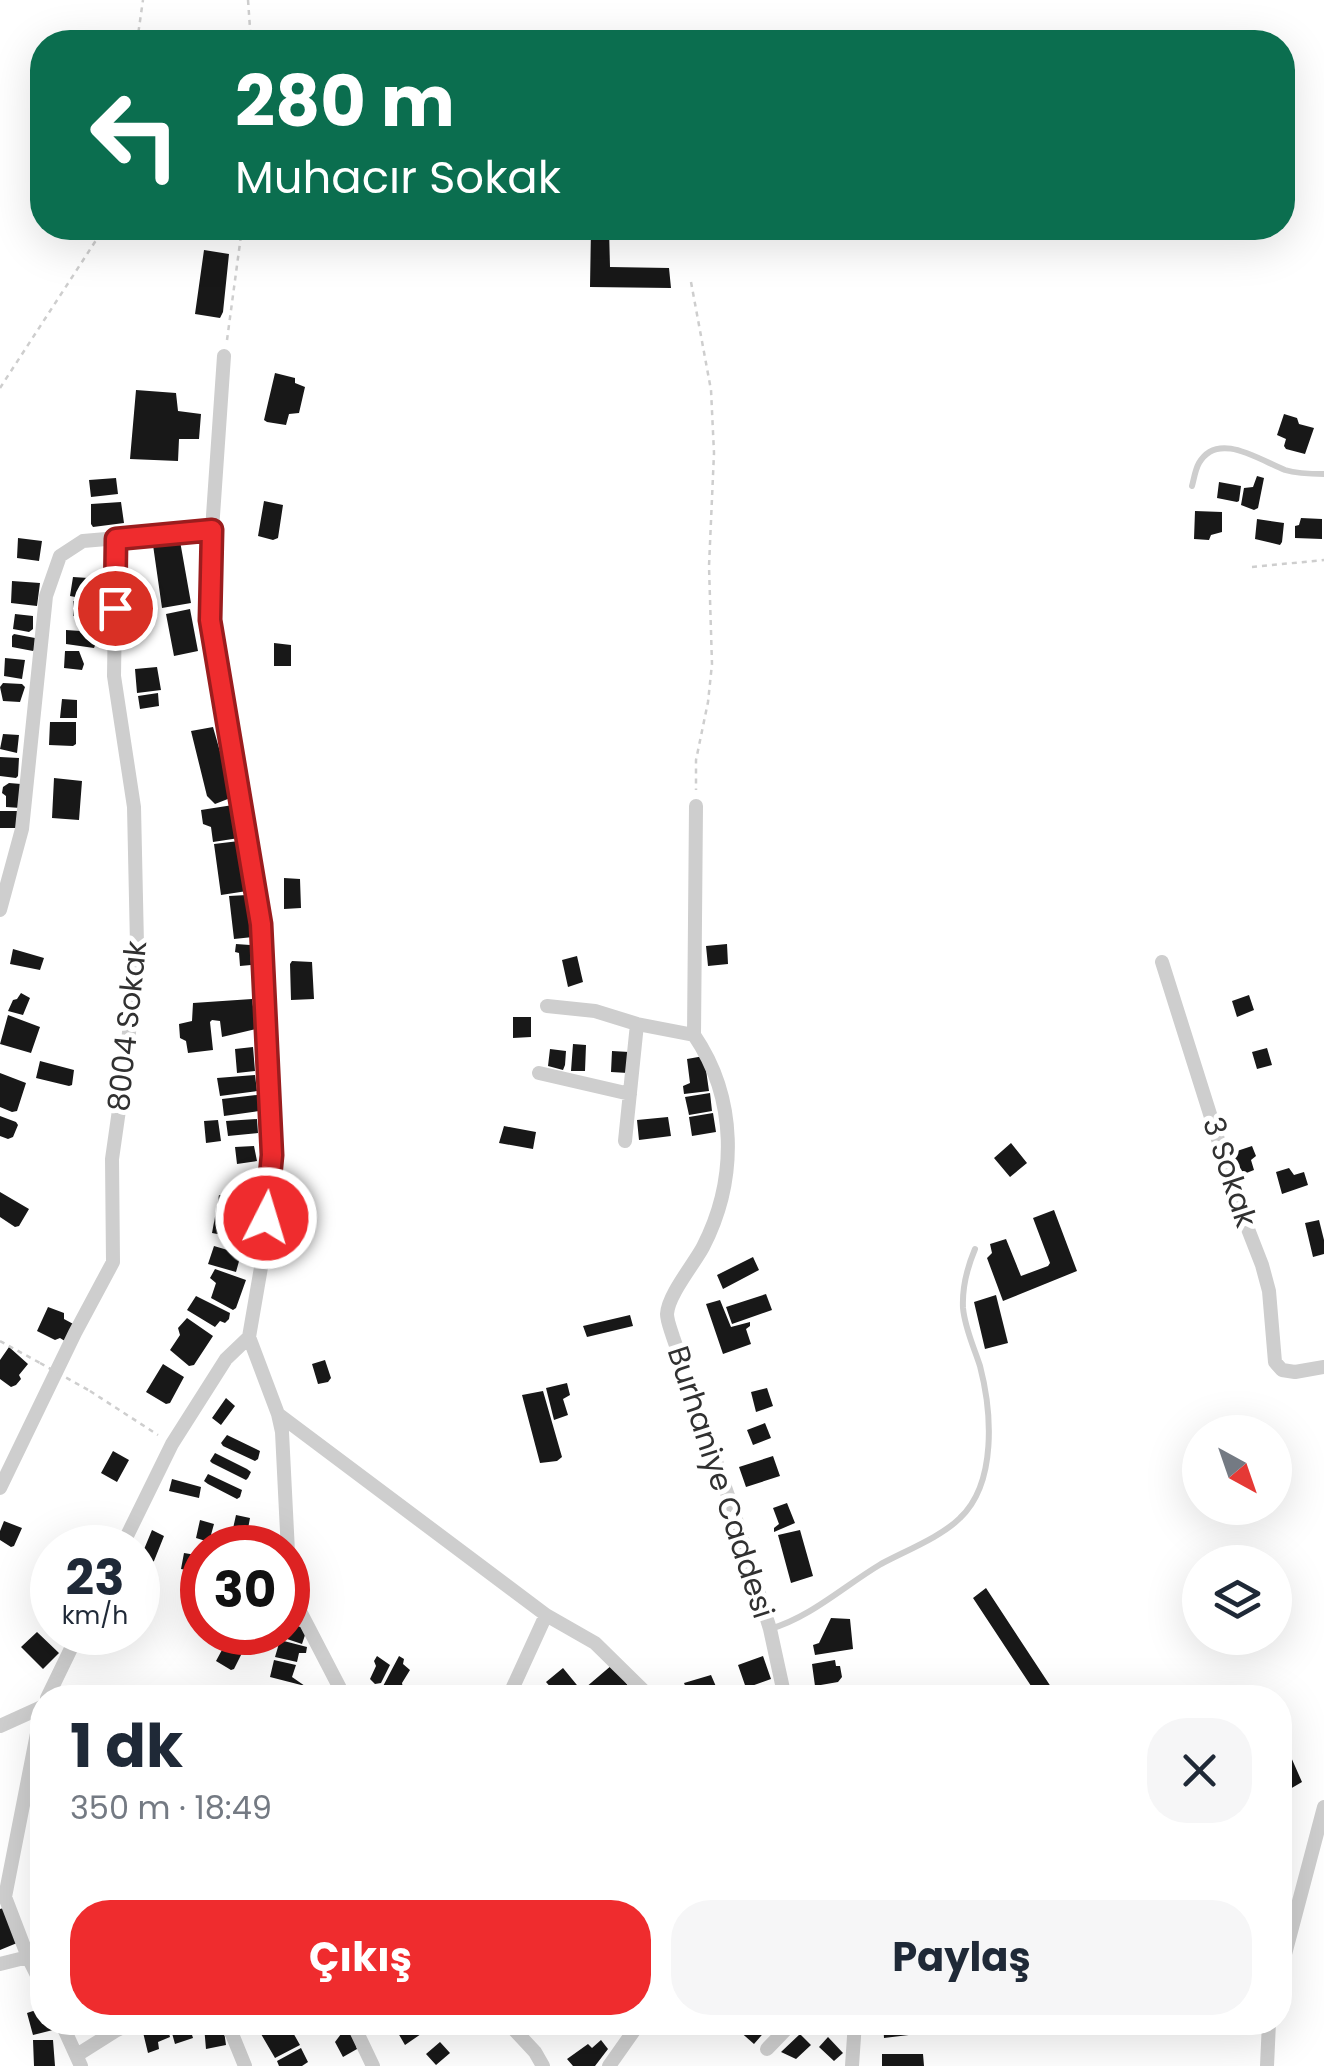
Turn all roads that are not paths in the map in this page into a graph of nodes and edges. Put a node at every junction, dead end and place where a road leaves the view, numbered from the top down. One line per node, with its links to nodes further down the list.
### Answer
1 (224, 356): 4 (street)
2 (1324, 474): 3 (lane)
3 (1192, 486)
4 (212, 530): 5 (street); 17 (street)
5 (116, 539): 7 (street); 20 (street, 8004 Sokak)
6 (696, 806): 12 (street, Burhaniye Caddesi)
7 (4, 878): 8 (street)
8 (0, 910)
9 (1162, 962): 18 (street, 3 Sokak)
10 (547, 1006): 11 (street)
11 (636, 1024): 12 (street); 14 (street)
12 (694, 1034): 23 (street, Burhaniye Caddesi)
13 (539, 1073): 14 (street)
14 (630, 1094): 15 (street)
15 (626, 1142)
16 (975, 1249): 23 (lane)
17 (249, 1337): 19 (street); 21 (street)
18 (1324, 1367)
19 (278, 1414): 22 (street); 26 (street)
20 (0, 1488)
21 (132, 1525)
22 (546, 1616): 27 (street); 28 (street)
23 (770, 1630): 29 (street, Burhaniye Caddesi)
24 (68, 1655): 25 (street)
25 (53, 1685)
26 (337, 1685)
27 (514, 1685)
28 (638, 1685)
29 (782, 1685)
30 (30, 1713): 31 (street)
31 (0, 1726)
32 (30, 1802): 35 (street)
33 (1324, 1807): 34 (street)
34 (1292, 1928)
35 (28, 1957): 36 (street); 37 (street)
36 (30, 1961)
37 (0, 1964)
38 (68, 2035): 48 (street)
39 (110, 2035): 48 (street)
40 (232, 2035): 49 (street)
41 (358, 2035): 50 (street)
42 (520, 2035): 51 (street)
43 (631, 2035): 52 (street)
44 (780, 2035): 47 (street)
45 (854, 2035): 53 (street)
46 (1268, 2035): 54 (street)
47 (767, 2049)
48 (79, 2060)
49 (245, 2066)
50 (373, 2066)
51 (543, 2066)
52 (610, 2066)
53 (852, 2066)
54 (1267, 2066)

